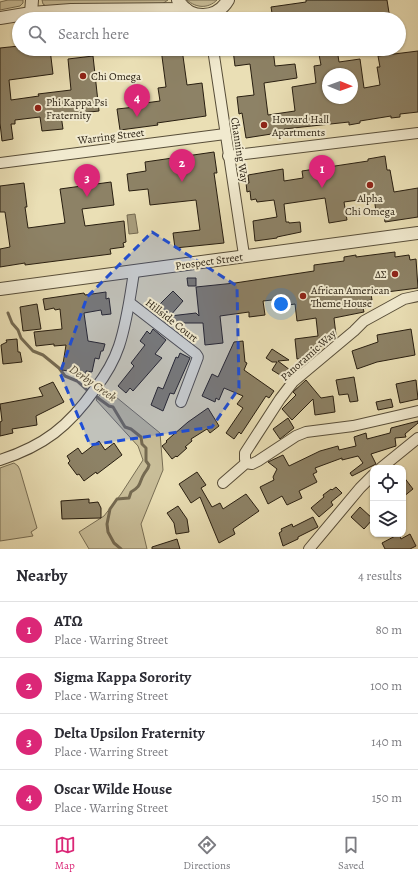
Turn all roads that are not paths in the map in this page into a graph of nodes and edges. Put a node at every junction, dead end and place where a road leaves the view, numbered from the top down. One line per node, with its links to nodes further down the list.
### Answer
1 (32, 0): 4 (street)
2 (228, 0): 7 (street)
3 (182, 5): 5 (street); 6 (street)
4 (32, 12)
5 (51, 12)
6 (193, 12)
7 (217, 12)
8 (12, 16): 9 (street)
9 (0, 18)
10 (214, 56): 12 (street, Channing Way)
11 (418, 133): 13 (street)
12 (225, 134): 13 (street, Channing Way); 14 (street, Warring Street)
13 (228, 156): 16 (street, Channing Way)
14 (0, 162)
15 (418, 233): 16 (street, Prospect Street)
16 (244, 256): 17 (street, Prospect Street)
17 (134, 272): 18 (street, Prospect Street); 20 (street)
18 (0, 289)
19 (418, 296): 25 (street, Panoramic Way)
20 (130, 303): 21 (street, Hillside Court); 24 (street)
21 (181, 402)
22 (418, 411): 25 (street)
23 (418, 438): 26 (street)
24 (0, 460)
25 (246, 463): 28 (street)
26 (385, 465)
27 (370, 478): 29 (street)
28 (223, 483)
29 (309, 549)

